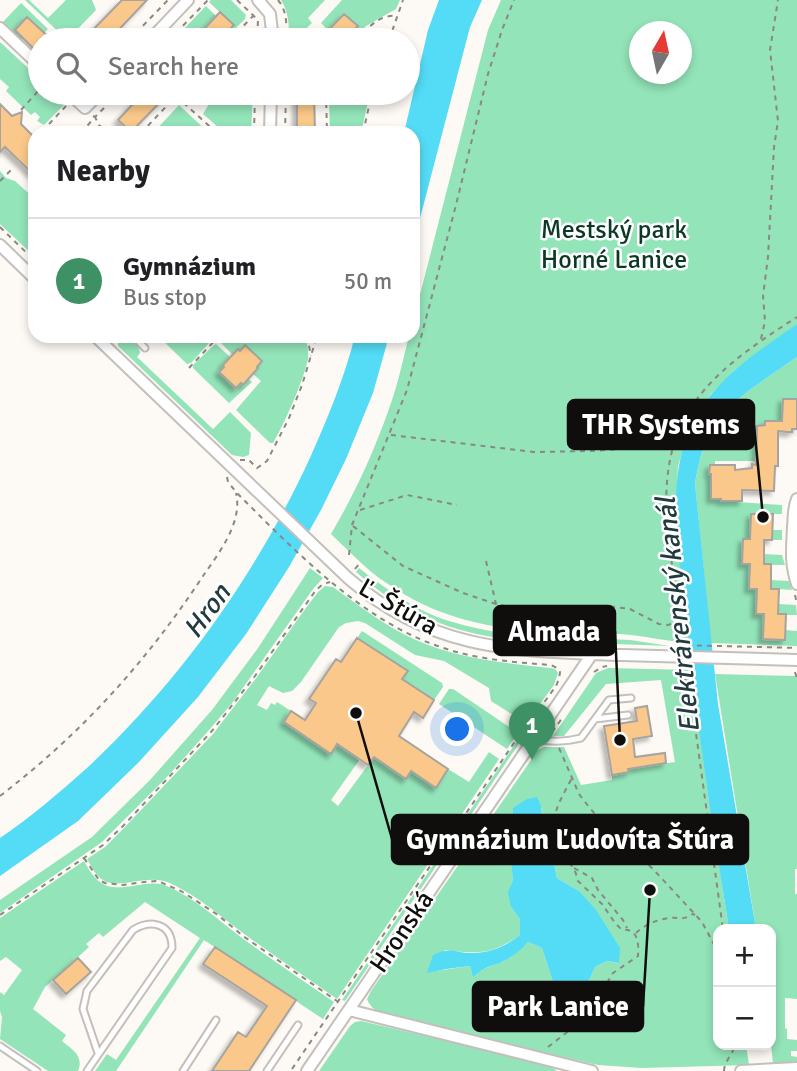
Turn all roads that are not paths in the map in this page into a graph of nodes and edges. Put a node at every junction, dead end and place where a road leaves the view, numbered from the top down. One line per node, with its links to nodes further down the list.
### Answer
1 (188, 0): 4 (street)
2 (258, 0): 5 (street)
3 (0, 28): 6 (street)
4 (161, 28)
5 (272, 28)
6 (28, 55)
7 (271, 105): 8 (street)
8 (270, 126)
9 (0, 246): 10 (street)
10 (28, 272)
11 (106, 343): 16 (street, Ľ. Štúra)
12 (140, 343): 13 (lane)
13 (145, 348)
14 (797, 499): 15 (street)
15 (797, 584)
16 (592, 654): 17 (street, Ľ. Štúra); 21 (street, Hronská)
17 (797, 660)
18 (631, 698): 20 (lane)
19 (628, 715): 20 (lane)
20 (595, 719): 21 (lane)
21 (534, 738): 22 (street, Hronská)
22 (349, 1010): 28 (street); 33 (street, Hronská)
23 (216, 1020): 31 (lane)
24 (298, 1025): 32 (lane)
25 (0, 1046): 29 (lane)
26 (98, 1053): 26 (lane); 30 (lane)
27 (795, 1068): 35 (street)
28 (573, 1069): 34 (street)
29 (37, 1071)
30 (87, 1071)
31 (183, 1071)
32 (267, 1071)
33 (307, 1071)
34 (592, 1071)
35 (741, 1071)

